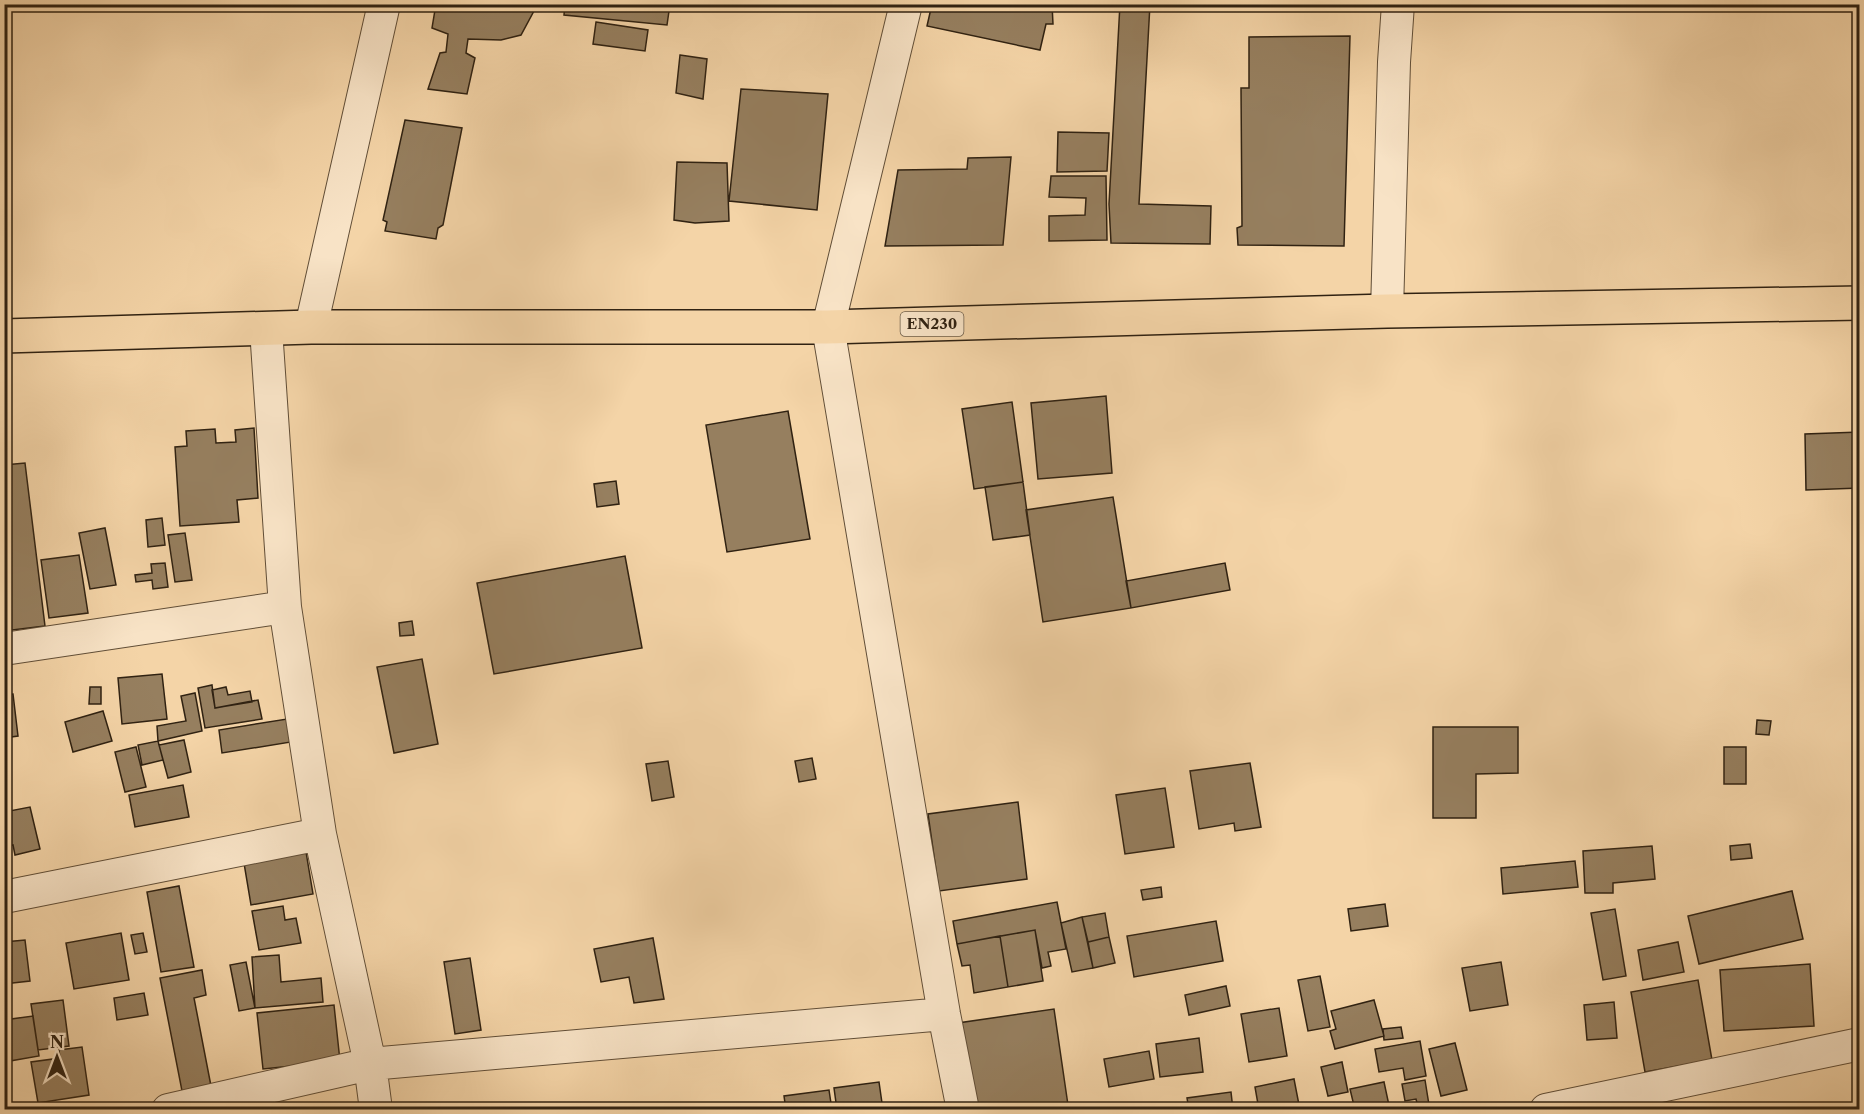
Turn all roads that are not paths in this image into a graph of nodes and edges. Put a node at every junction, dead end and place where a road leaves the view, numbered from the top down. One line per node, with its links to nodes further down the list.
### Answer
1 (384, 4): 6 (street)
2 (906, 4): 7 (street)
3 (1398, 4): 5 (street)
4 (1860, 303): 5 (main road, EN230)
5 (1387, 310): 7 (main road, EN230)
6 (311, 327): 7 (main road, EN230); 8 (main road, EN230)
7 (828, 327): 14 (street)
8 (266, 329): 9 (main road, EN230); 10 (street)
9 (4, 336)
10 (285, 607): 11 (street); 12 (street)
11 (4, 649)
12 (320, 834): 13 (street); 16 (street)
13 (4, 897)
14 (944, 1014): 16 (street); 19 (street)
15 (1860, 1044): 20 (street)
16 (370, 1064): 17 (street); 18 (street)
17 (168, 1110)
18 (376, 1110)
19 (963, 1110)
20 (1546, 1110)

